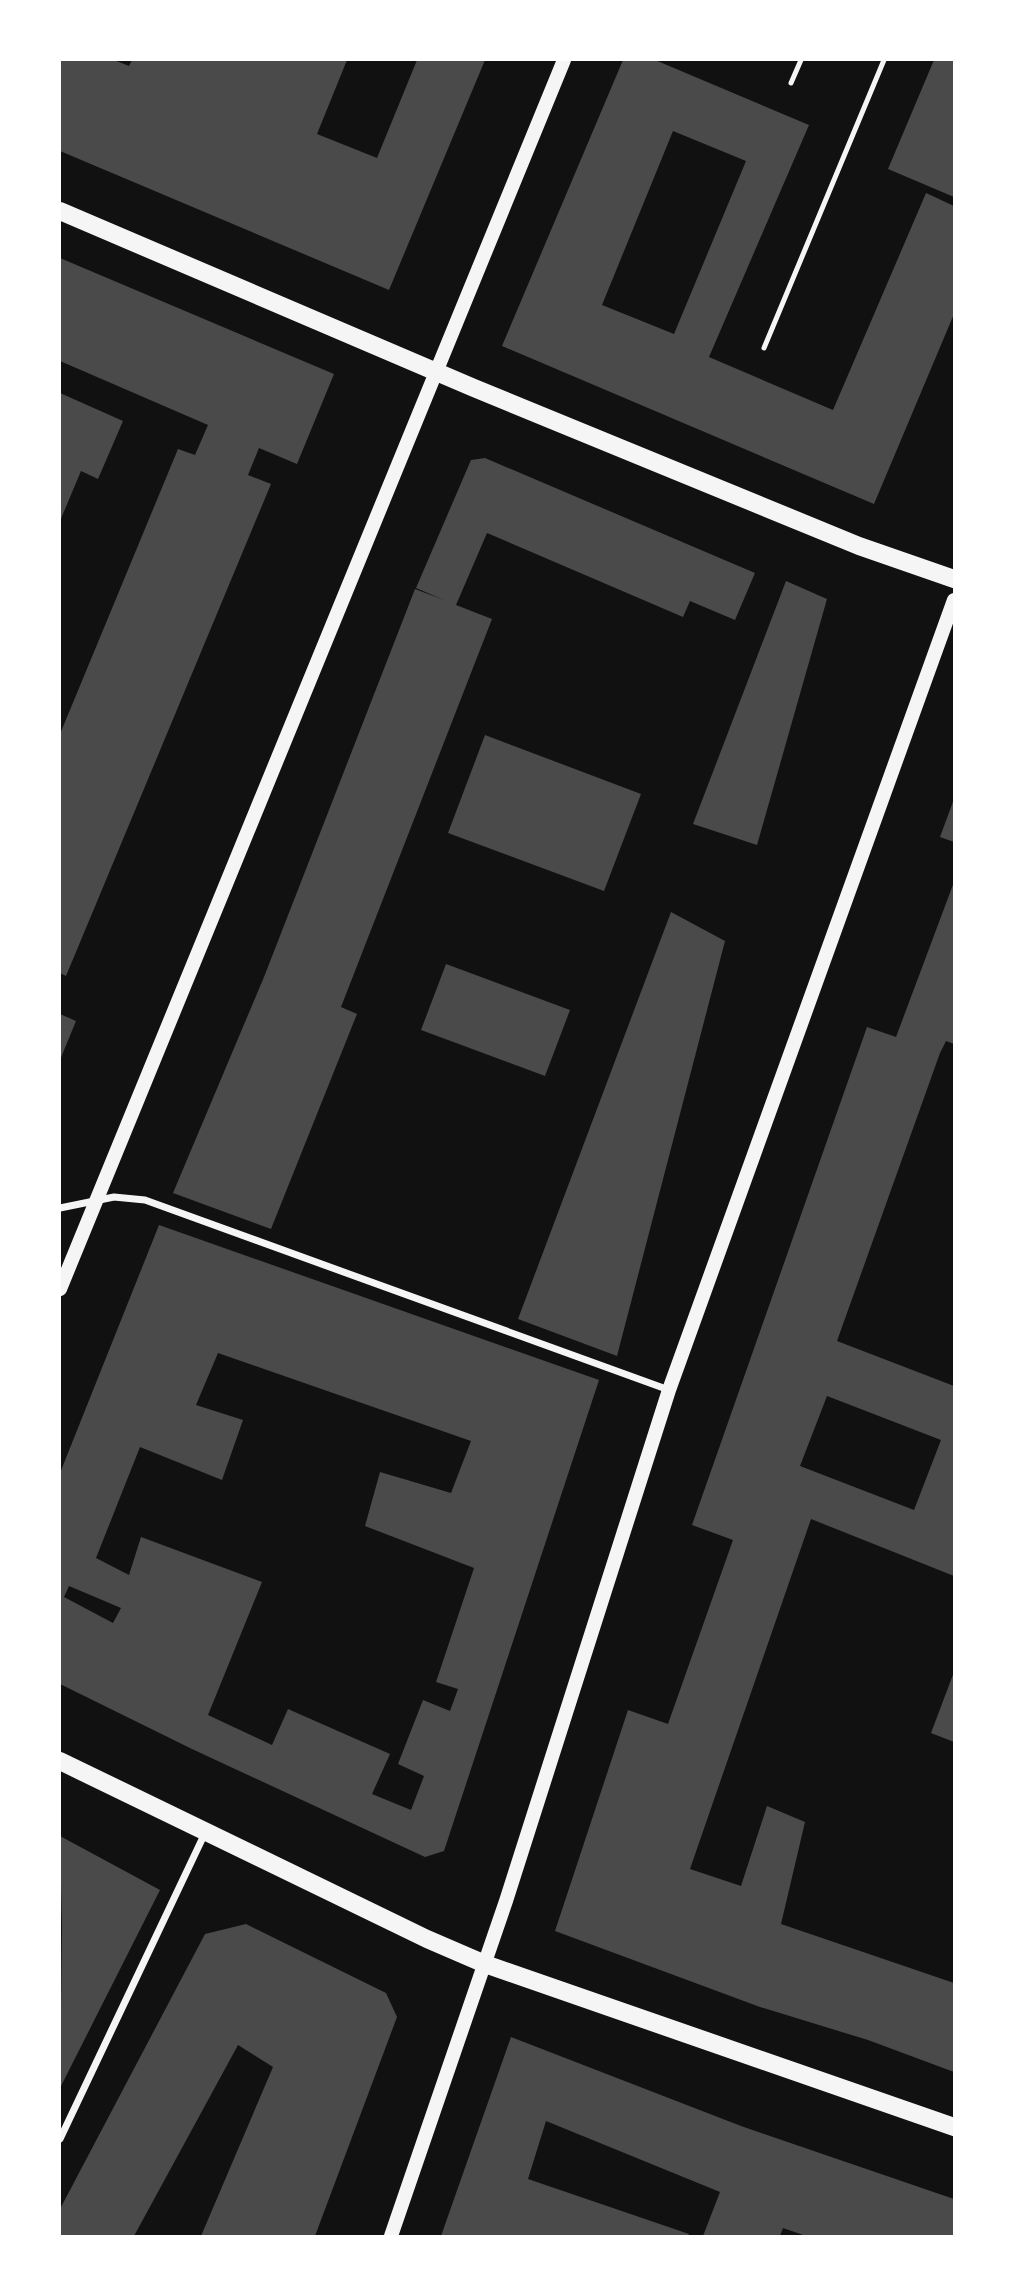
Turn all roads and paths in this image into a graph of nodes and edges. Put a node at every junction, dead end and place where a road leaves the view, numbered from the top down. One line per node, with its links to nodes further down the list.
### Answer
1 (564, 60): 7 (main road)
2 (801, 60): 4 (lane)
3 (884, 60): 6 (lane)
4 (791, 83)
5 (60, 211): 7 (main road)
6 (764, 348)
7 (437, 373): 8 (main road); 10 (main road)
8 (954, 579)
9 (954, 600): 13 (main road)
10 (95, 1200): 11 (street); 12 (main road); 13 (street)
11 (60, 1208)
12 (60, 1289)
13 (669, 1390): 16 (main road)
14 (60, 1761): 15 (main road)
15 (205, 1833): 16 (main road); 18 (street)
16 (485, 1964): 17 (main road); 19 (main road)
17 (954, 2127)
18 (60, 2139)
19 (391, 2236)

